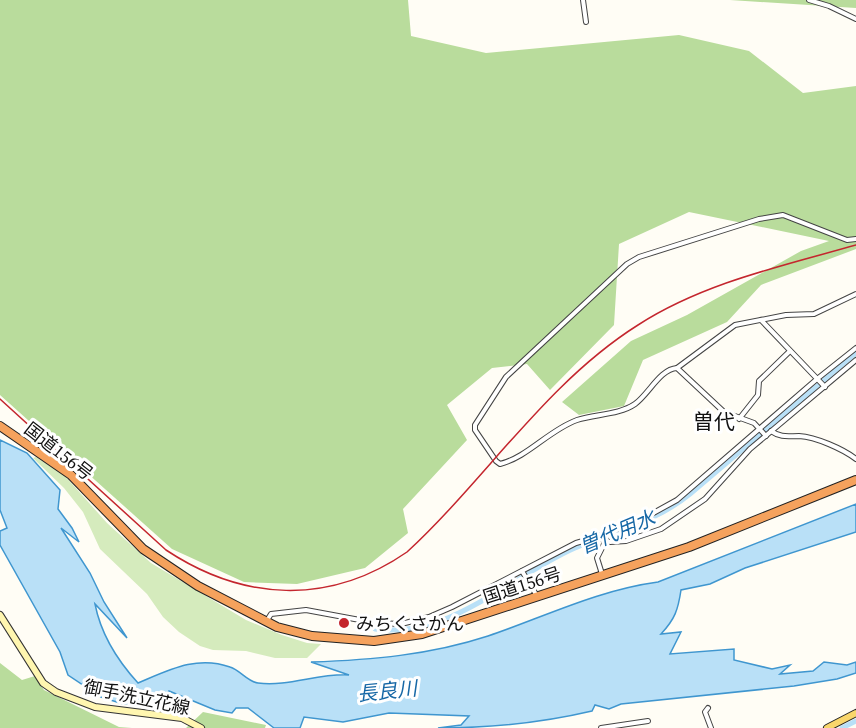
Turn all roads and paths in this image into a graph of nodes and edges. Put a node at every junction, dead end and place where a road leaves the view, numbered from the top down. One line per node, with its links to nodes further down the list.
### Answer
1 (583, 0): 4 (street)
2 (809, 0): 3 (street)
3 (856, 19)
4 (586, 22)
5 (856, 239): 11 (street)
6 (856, 294): 7 (street)
7 (762, 320): 9 (street); 11 (street)
8 (856, 348): 12 (street)
9 (790, 351): 12 (street); 13 (street)
10 (856, 360): 12 (street)
11 (677, 368): 13 (street)
12 (821, 382): 15 (street); 16 (street)
13 (739, 418): 16 (street)
14 (0, 426): 25 (highway, 国道156号)
15 (771, 431): 16 (street); 17 (street)
16 (763, 432): 18 (street); 18 (street)
17 (856, 459)
18 (732, 460): 20 (street); 20 (street)
19 (856, 480): 22 (highway, 国道156号)
20 (602, 539): 21 (street); 22 (street)
21 (524, 574): 23 (street); 25 (street)
22 (602, 575): 23 (highway, 国道156号)
23 (537, 596): 25 (highway, 国道156号)
24 (0, 615): 29 (main road, 御手洗立花線)
25 (266, 623)
26 (708, 708): 31 (street)
27 (856, 713): 32 (main road)
28 (648, 721): 30 (street)
29 (201, 728)
30 (601, 728)
31 (711, 728)
32 (827, 728)

